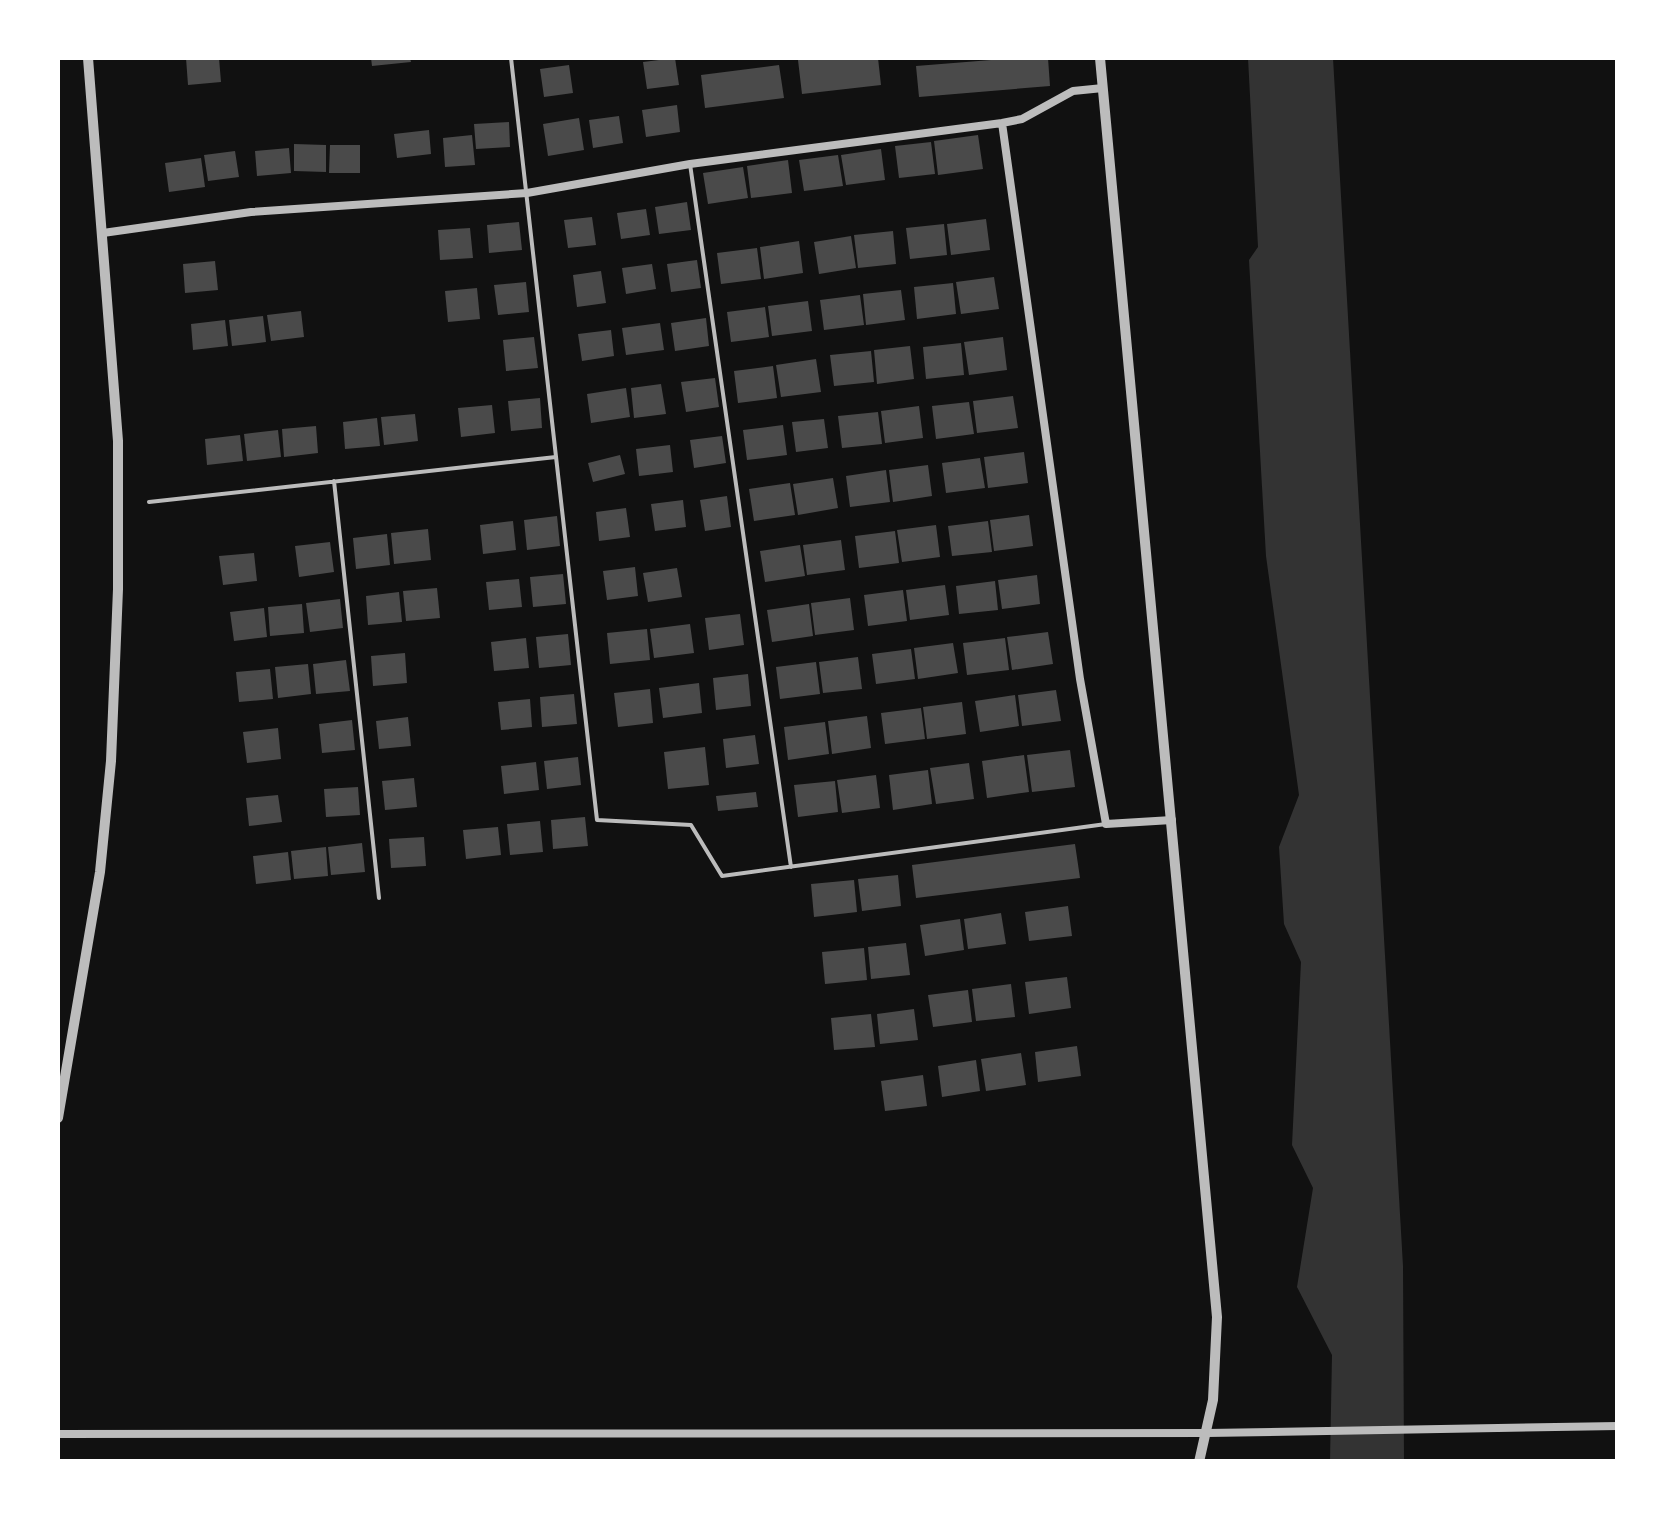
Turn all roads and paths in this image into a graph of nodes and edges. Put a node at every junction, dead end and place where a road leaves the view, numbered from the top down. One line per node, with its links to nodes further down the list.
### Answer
1 (88, 58): 8 (street)
2 (510, 58): 7 (lane)
3 (1100, 58): 4 (street)
4 (1103, 88): 5 (street); 12 (street)
5 (1002, 123): 6 (street); 13 (street)
6 (690, 164): 7 (street); 14 (lane)
7 (526, 193): 8 (street); 9 (lane)
8 (103, 233): 16 (street)
9 (556, 457): 10 (lane); 14 (lane)
10 (334, 481): 11 (lane); 15 (lane)
11 (149, 502)
12 (1172, 820): 13 (street); 18 (street)
13 (1106, 824): 14 (lane)
14 (791, 867)
15 (379, 898)
16 (58, 1118)
17 (1618, 1426): 18 (street)
18 (1207, 1433): 19 (street); 20 (street)
19 (58, 1434)
20 (1199, 1462)

